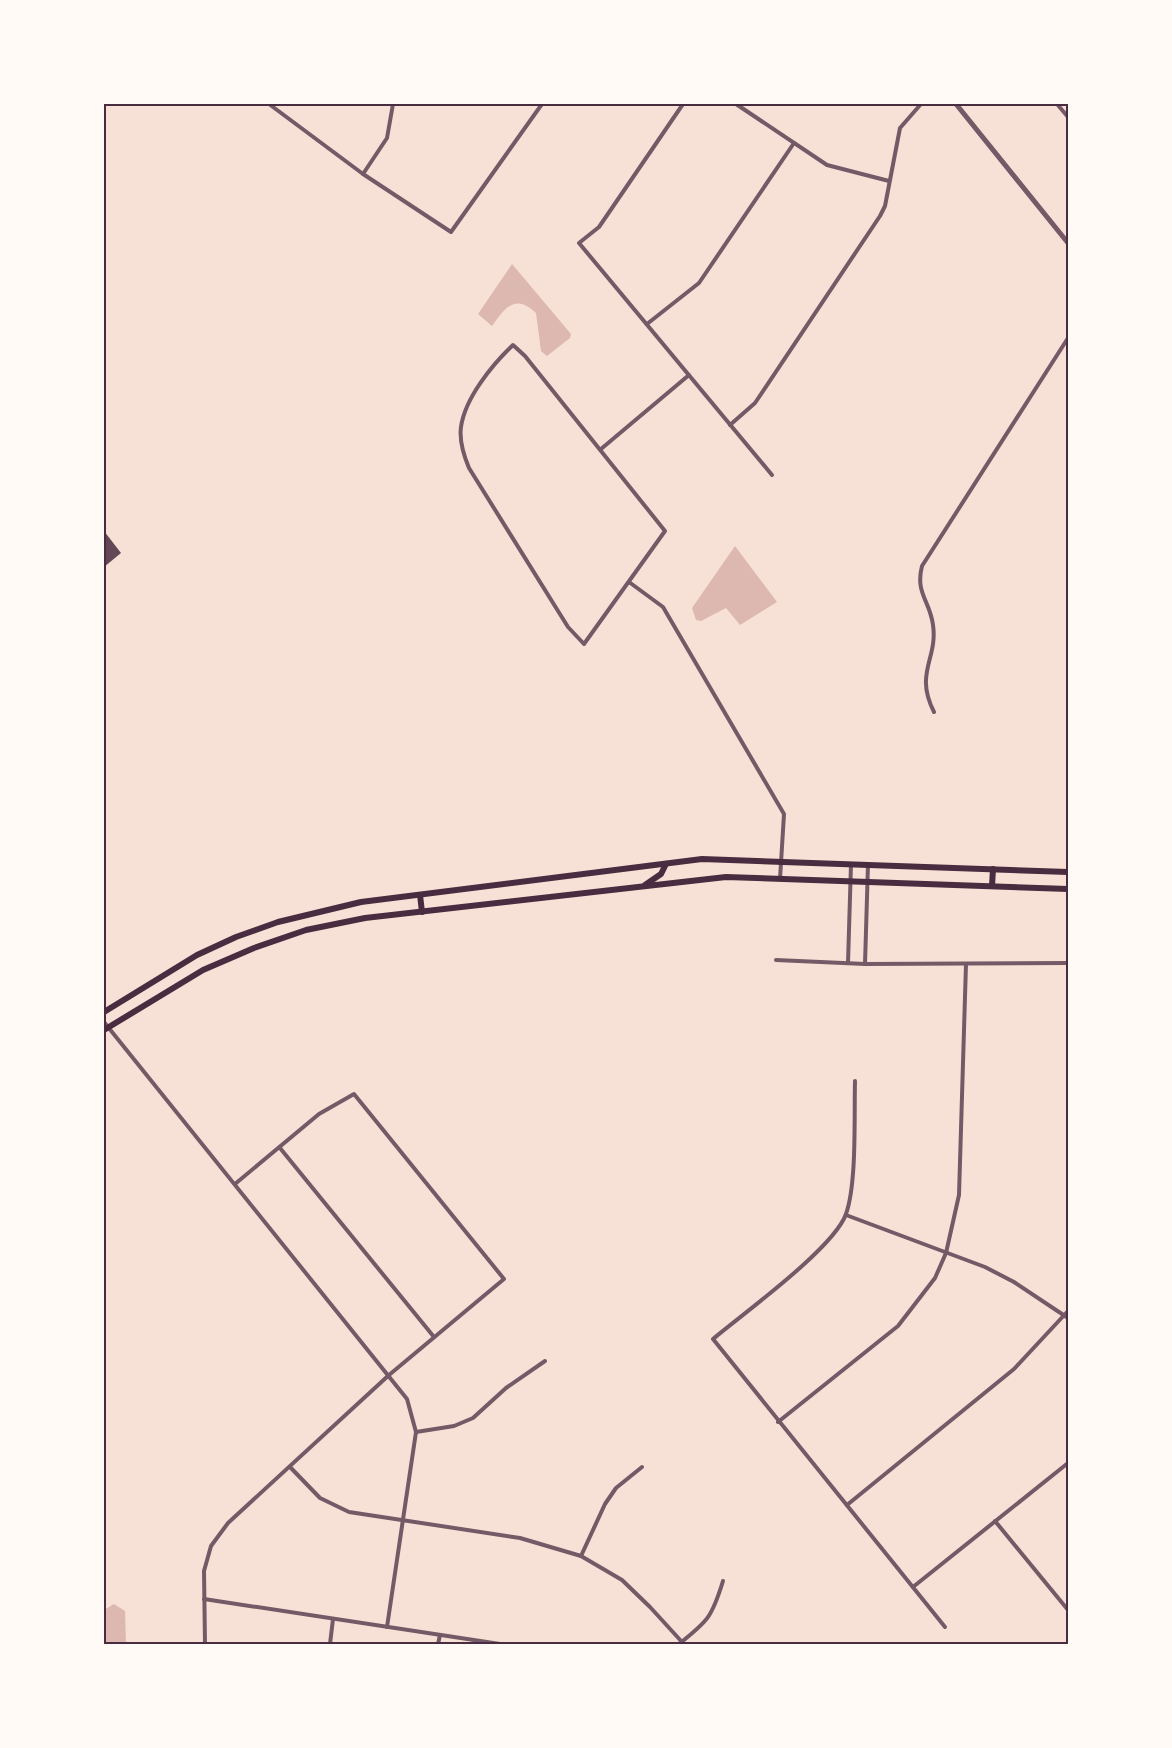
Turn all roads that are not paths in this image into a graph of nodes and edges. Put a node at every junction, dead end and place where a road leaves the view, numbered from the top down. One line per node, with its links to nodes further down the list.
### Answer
1 (269, 104): 11 (street)
2 (393, 104): 11 (street)
3 (542, 104): 11 (street)
4 (683, 104): 14 (street)
5 (736, 104): 10 (street)
6 (921, 104): 12 (street)
7 (956, 104): 13 (street)
8 (1057, 104): 9 (street)
9 (1068, 117)
10 (794, 143): 12 (street); 14 (street)
11 (363, 174)
12 (889, 181): 17 (street)
13 (1068, 243)
14 (647, 324): 16 (street)
15 (1068, 338): 21 (street)
16 (689, 375): 17 (street); 18 (street)
17 (730, 425): 19 (street)
18 (601, 449): 20 (street); 20 (street)
19 (772, 476)
20 (628, 582): 22 (street)
21 (934, 712)
22 (781, 860): 23 (main road); 24 (main road); 28 (street)
23 (851, 863): 25 (main road); 29 (street)
24 (666, 864): 32 (main road); 34 (main road)
25 (868, 864): 26 (main road); 30 (street)
26 (993, 869): 27 (main road); 31 (main road)
27 (1068, 872)
28 (780, 879): 29 (main road); 32 (main road)
29 (850, 881): 30 (main road); 39 (street)
30 (868, 882): 31 (main road); 41 (street)
31 (992, 886): 33 (main road)
32 (642, 887): 35 (main road)
33 (1068, 889)
34 (420, 895): 35 (main road); 36 (main road)
35 (422, 912): 37 (main road)
36 (301, 916): 37 (main road); 43 (main road)
37 (306, 930): 44 (main road)
38 (776, 960): 39 (street)
39 (848, 963): 41 (street)
40 (1068, 963): 42 (street)
41 (865, 964): 42 (street)
42 (966, 964): 49 (street)
43 (104, 1012)
44 (105, 1026): 47 (street)
45 (855, 1081): 48 (street)
46 (280, 1148): 47 (street); 51 (street); 51 (street)
47 (235, 1184): 53 (street)
48 (846, 1215): 49 (street); 54 (street)
49 (946, 1253): 50 (street); 54 (street)
50 (1067, 1315): 59 (street)
51 (434, 1337): 53 (street)
52 (545, 1361): 55 (street)
53 (389, 1375): 55 (street); 57 (street)
54 (778, 1422): 59 (street)
55 (416, 1432): 60 (street)
56 (1068, 1462): 61 (street)
57 (290, 1467): 60 (street); 65 (street)
58 (642, 1467): 62 (street)
59 (847, 1505): 64 (street)
60 (402, 1521): 62 (street); 68 (street)
61 (995, 1521): 64 (street); 66 (street)
62 (581, 1556): 71 (street)
63 (723, 1581): 71 (street)
64 (913, 1587): 69 (street)
65 (204, 1599): 67 (street); 72 (street)
66 (1068, 1610)
67 (333, 1618): 68 (street); 73 (street)
68 (387, 1627): 70 (street)
69 (945, 1627)
70 (440, 1635): 74 (street); 75 (street)
71 (680, 1643)
72 (205, 1644)
73 (330, 1644)
74 (438, 1644)
75 (500, 1644)

